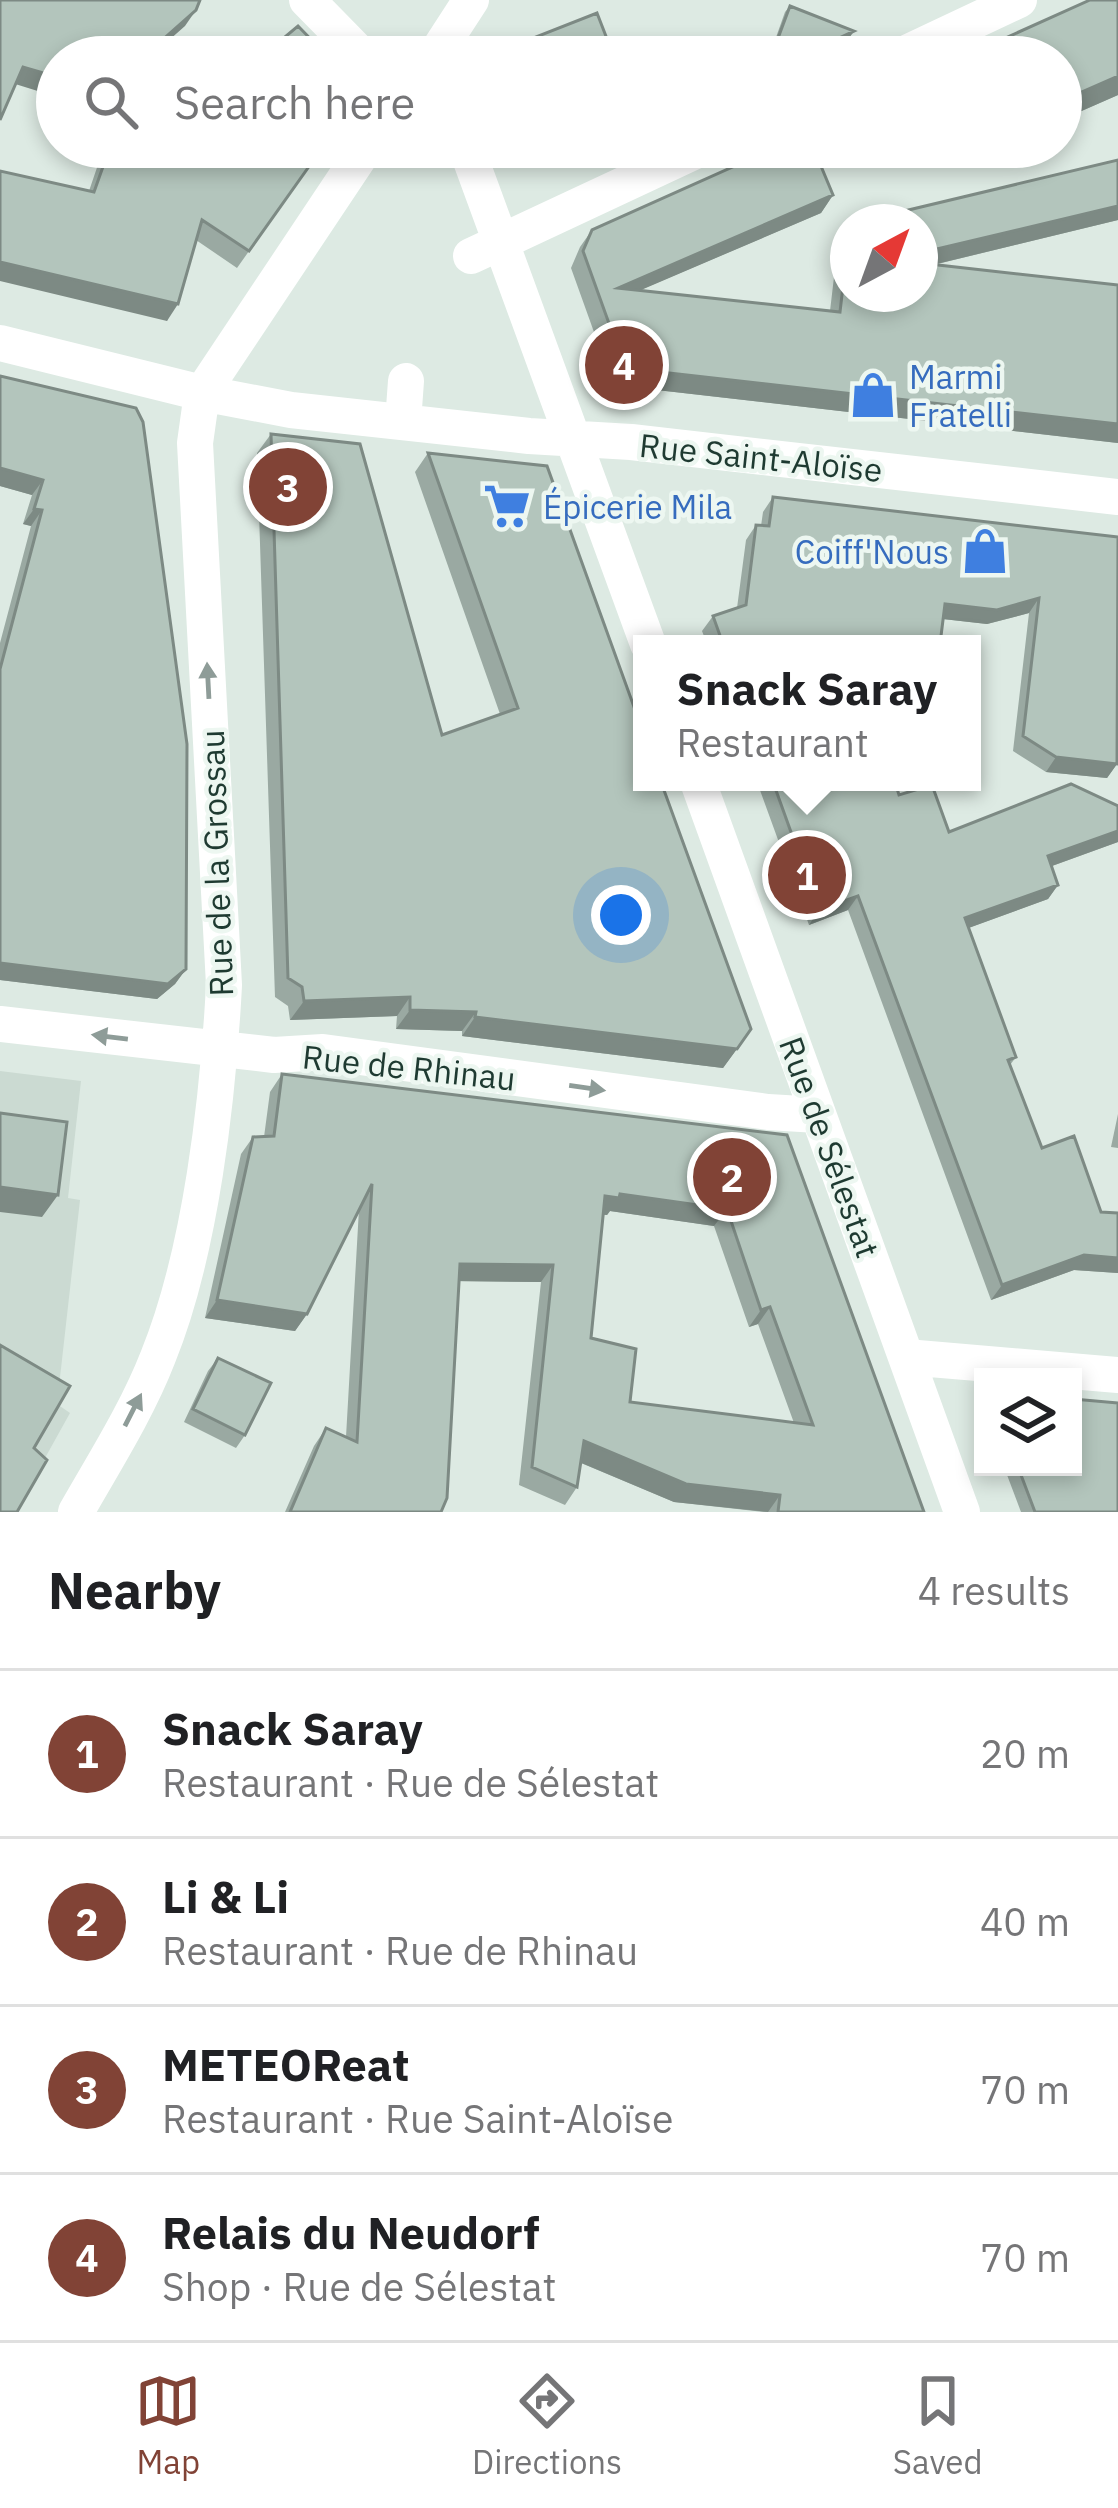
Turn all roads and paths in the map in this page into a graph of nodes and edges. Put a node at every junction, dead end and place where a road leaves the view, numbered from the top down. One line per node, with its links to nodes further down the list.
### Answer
1 (307, 0): 4 (street)
2 (471, 0): 5 (street)
3 (1019, 0): 6 (street)
4 (342, 36)
5 (448, 36)
6 (943, 36)
7 (357, 168): 13 (street, Rue de la Grossau)
8 (470, 168): 10 (street)
9 (659, 168): 10 (street)
10 (487, 248): 15 (street)
11 (0, 343): 13 (street, Rue Saint-Aloïse)
12 (406, 381): 14 (street)
13 (202, 393): 14 (street, Rue Saint-Aloïse); 20 (street, Rue de la Grossau, one-way to 13)
14 (404, 422): 15 (street, Rue Saint-Aloïse)
15 (572, 439): 16 (street, Rue Saint-Aloïse); 17 (street)
16 (1118, 497)
17 (645, 635)
18 (701, 791): 21 (street, Rue de Sélestat)
19 (0, 1024): 20 (street, Rue de Rhinau, one-way to 19)
20 (220, 1050): 21 (street, Rue de Rhinau, one-way to 21); 24 (street, Rue de la Grossau, one-way to 20)
21 (818, 1115): 22 (street, Rue de Sélestat)
22 (905, 1357): 23 (street); 25 (street, Rue de Sélestat)
23 (1118, 1375)
24 (76, 1512)
25 (962, 1512)

